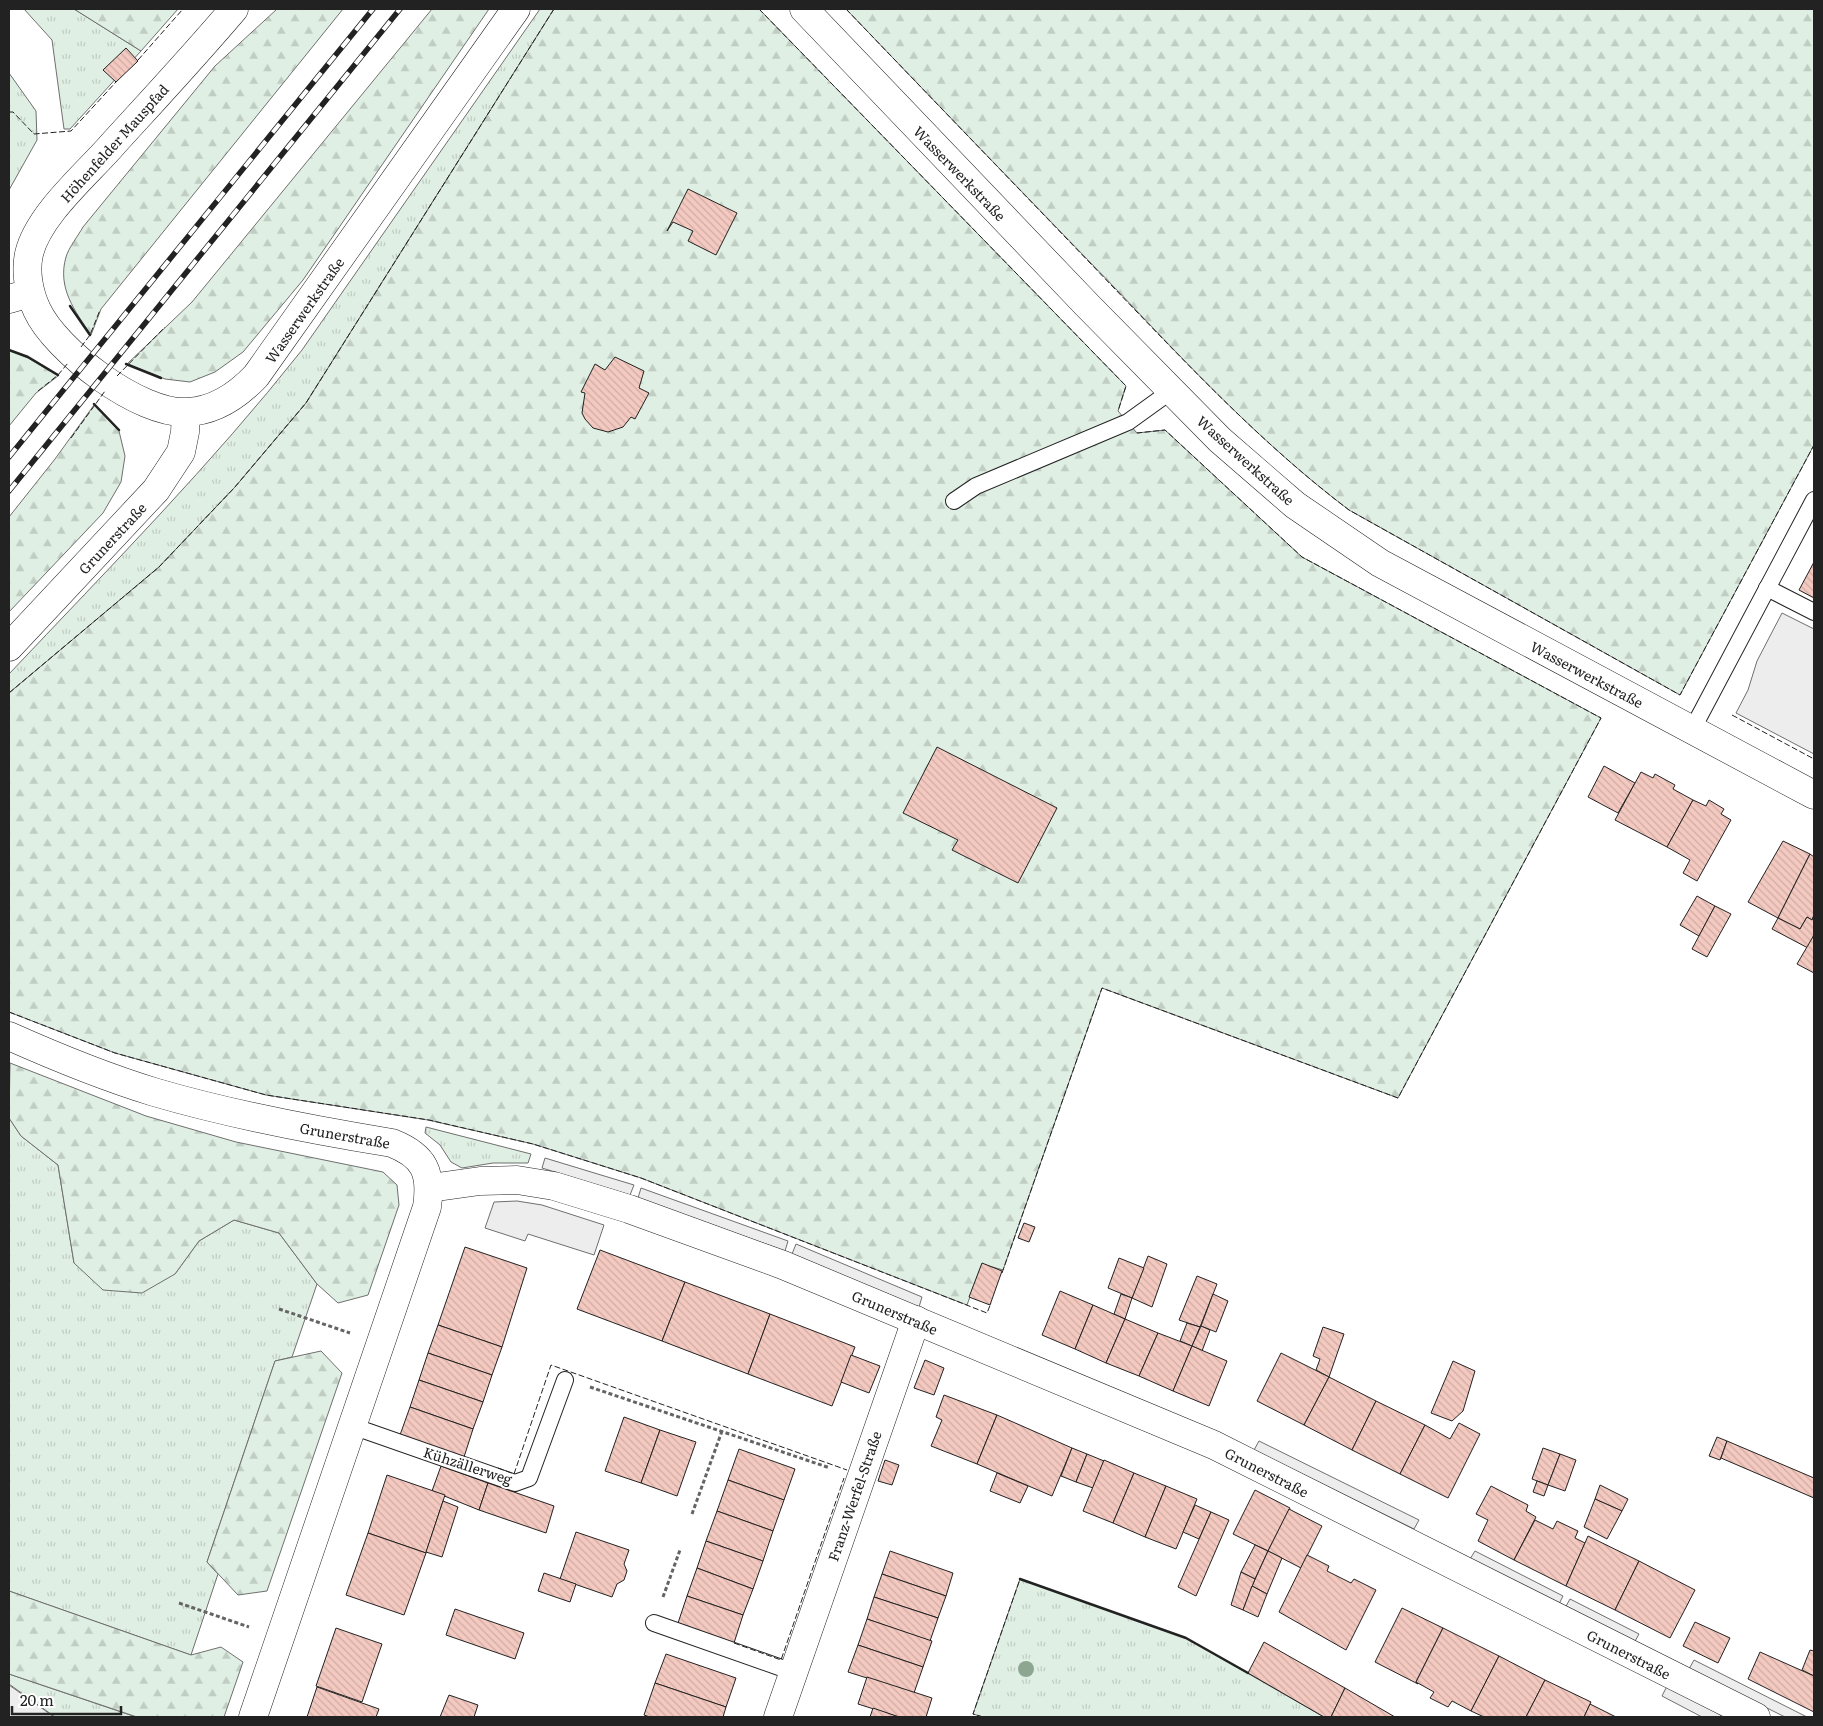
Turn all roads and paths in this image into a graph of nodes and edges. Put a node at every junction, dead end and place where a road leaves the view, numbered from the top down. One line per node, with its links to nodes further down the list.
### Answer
1 (234, 9): 4 (street, Höhenfelder Mauspfad)
2 (516, 9): 6 (street, Wasserwerkstraße)
3 (804, 9): 5 (street, Wasserwerkstraße)
4 (20, 296): 6 (street, Wasserwerkstraße)
5 (1171, 391): 8 (lane); 12 (street, Wasserwerkstraße)
6 (186, 413): 11 (street, Grunerstraße)
7 (1814, 500): 9 (lane)
8 (954, 501)
9 (1767, 588): 10 (lane); 12 (lane)
10 (1814, 612)
11 (9, 647)
12 (1692, 730): 13 (street, Wasserwerkstraße)
13 (1814, 795)
14 (9, 1036): 15 (street, Grunerstraße)
15 (430, 1188): 17 (street, Grunerstraße); 18 (street)
16 (279, 1309): 18 (path)
17 (916, 1320): 22 (street, Franz-Werfel-Straße); 31 (street, Grunerstraße)
18 (381, 1344): 20 (street)
19 (565, 1380): 20 (lane, Kühzällerweg); 21 (path)
20 (352, 1426): 27 (street)
21 (722, 1431): 22 (path); 23 (path)
22 (859, 1479): 28 (street, Franz-Werfel-Straße)
23 (692, 1514)
24 (680, 1550): 26 (path)
25 (179, 1603): 27 (path)
26 (654, 1623): 28 (lane)
27 (280, 1638): 29 (street)
28 (793, 1672): 30 (street, Franz-Werfel-Straße)
29 (253, 1717)
30 (778, 1717)
31 (1756, 1717)

